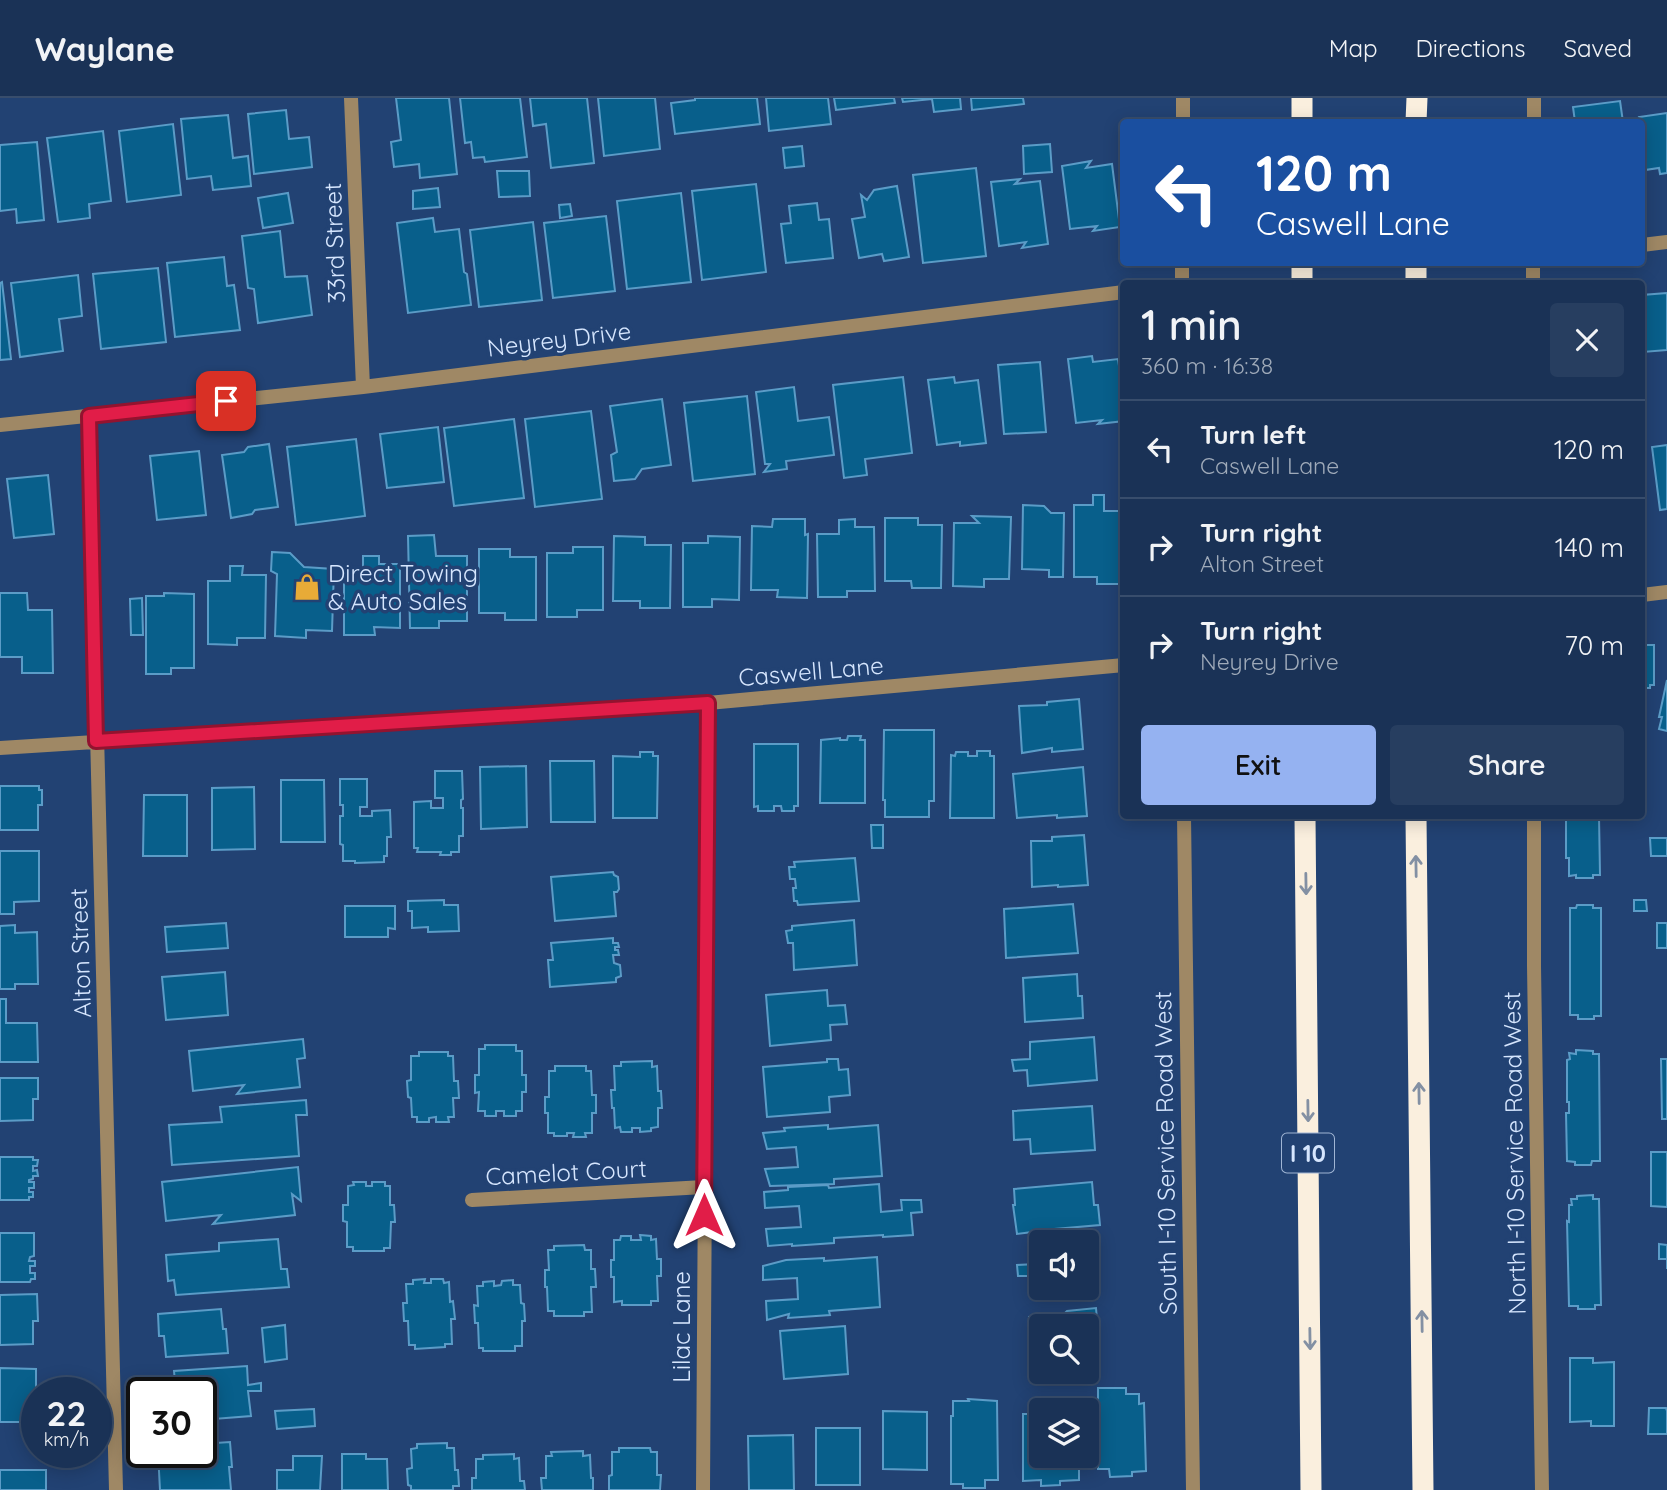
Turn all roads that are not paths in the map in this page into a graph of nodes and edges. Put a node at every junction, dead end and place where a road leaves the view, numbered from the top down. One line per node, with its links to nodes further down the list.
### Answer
1 (351, 98): 13 (street, 33rd Street)
2 (1184, 98): 6 (street)
3 (1302, 98): 7 (highway)
4 (1417, 98): 8 (highway)
5 (1534, 98): 9 (street)
6 (1183, 119)
7 (1302, 119)
8 (1416, 119)
9 (1534, 119)
10 (1667, 242): 11 (street)
11 (1645, 245)
12 (1120, 292): 13 (street, Neyrey Drive)
13 (363, 387): 14 (street, Neyrey Drive)
14 (89, 416): 15 (street, Neyrey Drive); 20 (street, Alton Street)
15 (0, 425)
16 (1667, 592): 17 (street)
17 (1645, 595)
18 (1120, 665): 19 (street, Caswell Lane)
19 (708, 703): 20 (street, Caswell Lane); 26 (street, Lilac Lane)
20 (96, 741): 21 (street, Caswell Lane); 29 (street, Alton Street)
21 (0, 748)
22 (1184, 819): 31 (street, South I-10 Service Road West)
23 (1305, 819): 32 (highway, I 10, one-way to 32)
24 (1416, 819): 28 (highway, one-way to 24)
25 (1534, 819): 35 (street, North I-10 Service Road West)
26 (704, 1187): 27 (street, Camelot Court); 30 (street, Lilac Lane)
27 (472, 1200)
28 (1422, 1389): 33 (highway); 34 (highway)
29 (116, 1490)
30 (703, 1490)
31 (1193, 1490)
32 (1311, 1490)
33 (1423, 1490)
34 (1434, 1490)
35 (1542, 1490)

